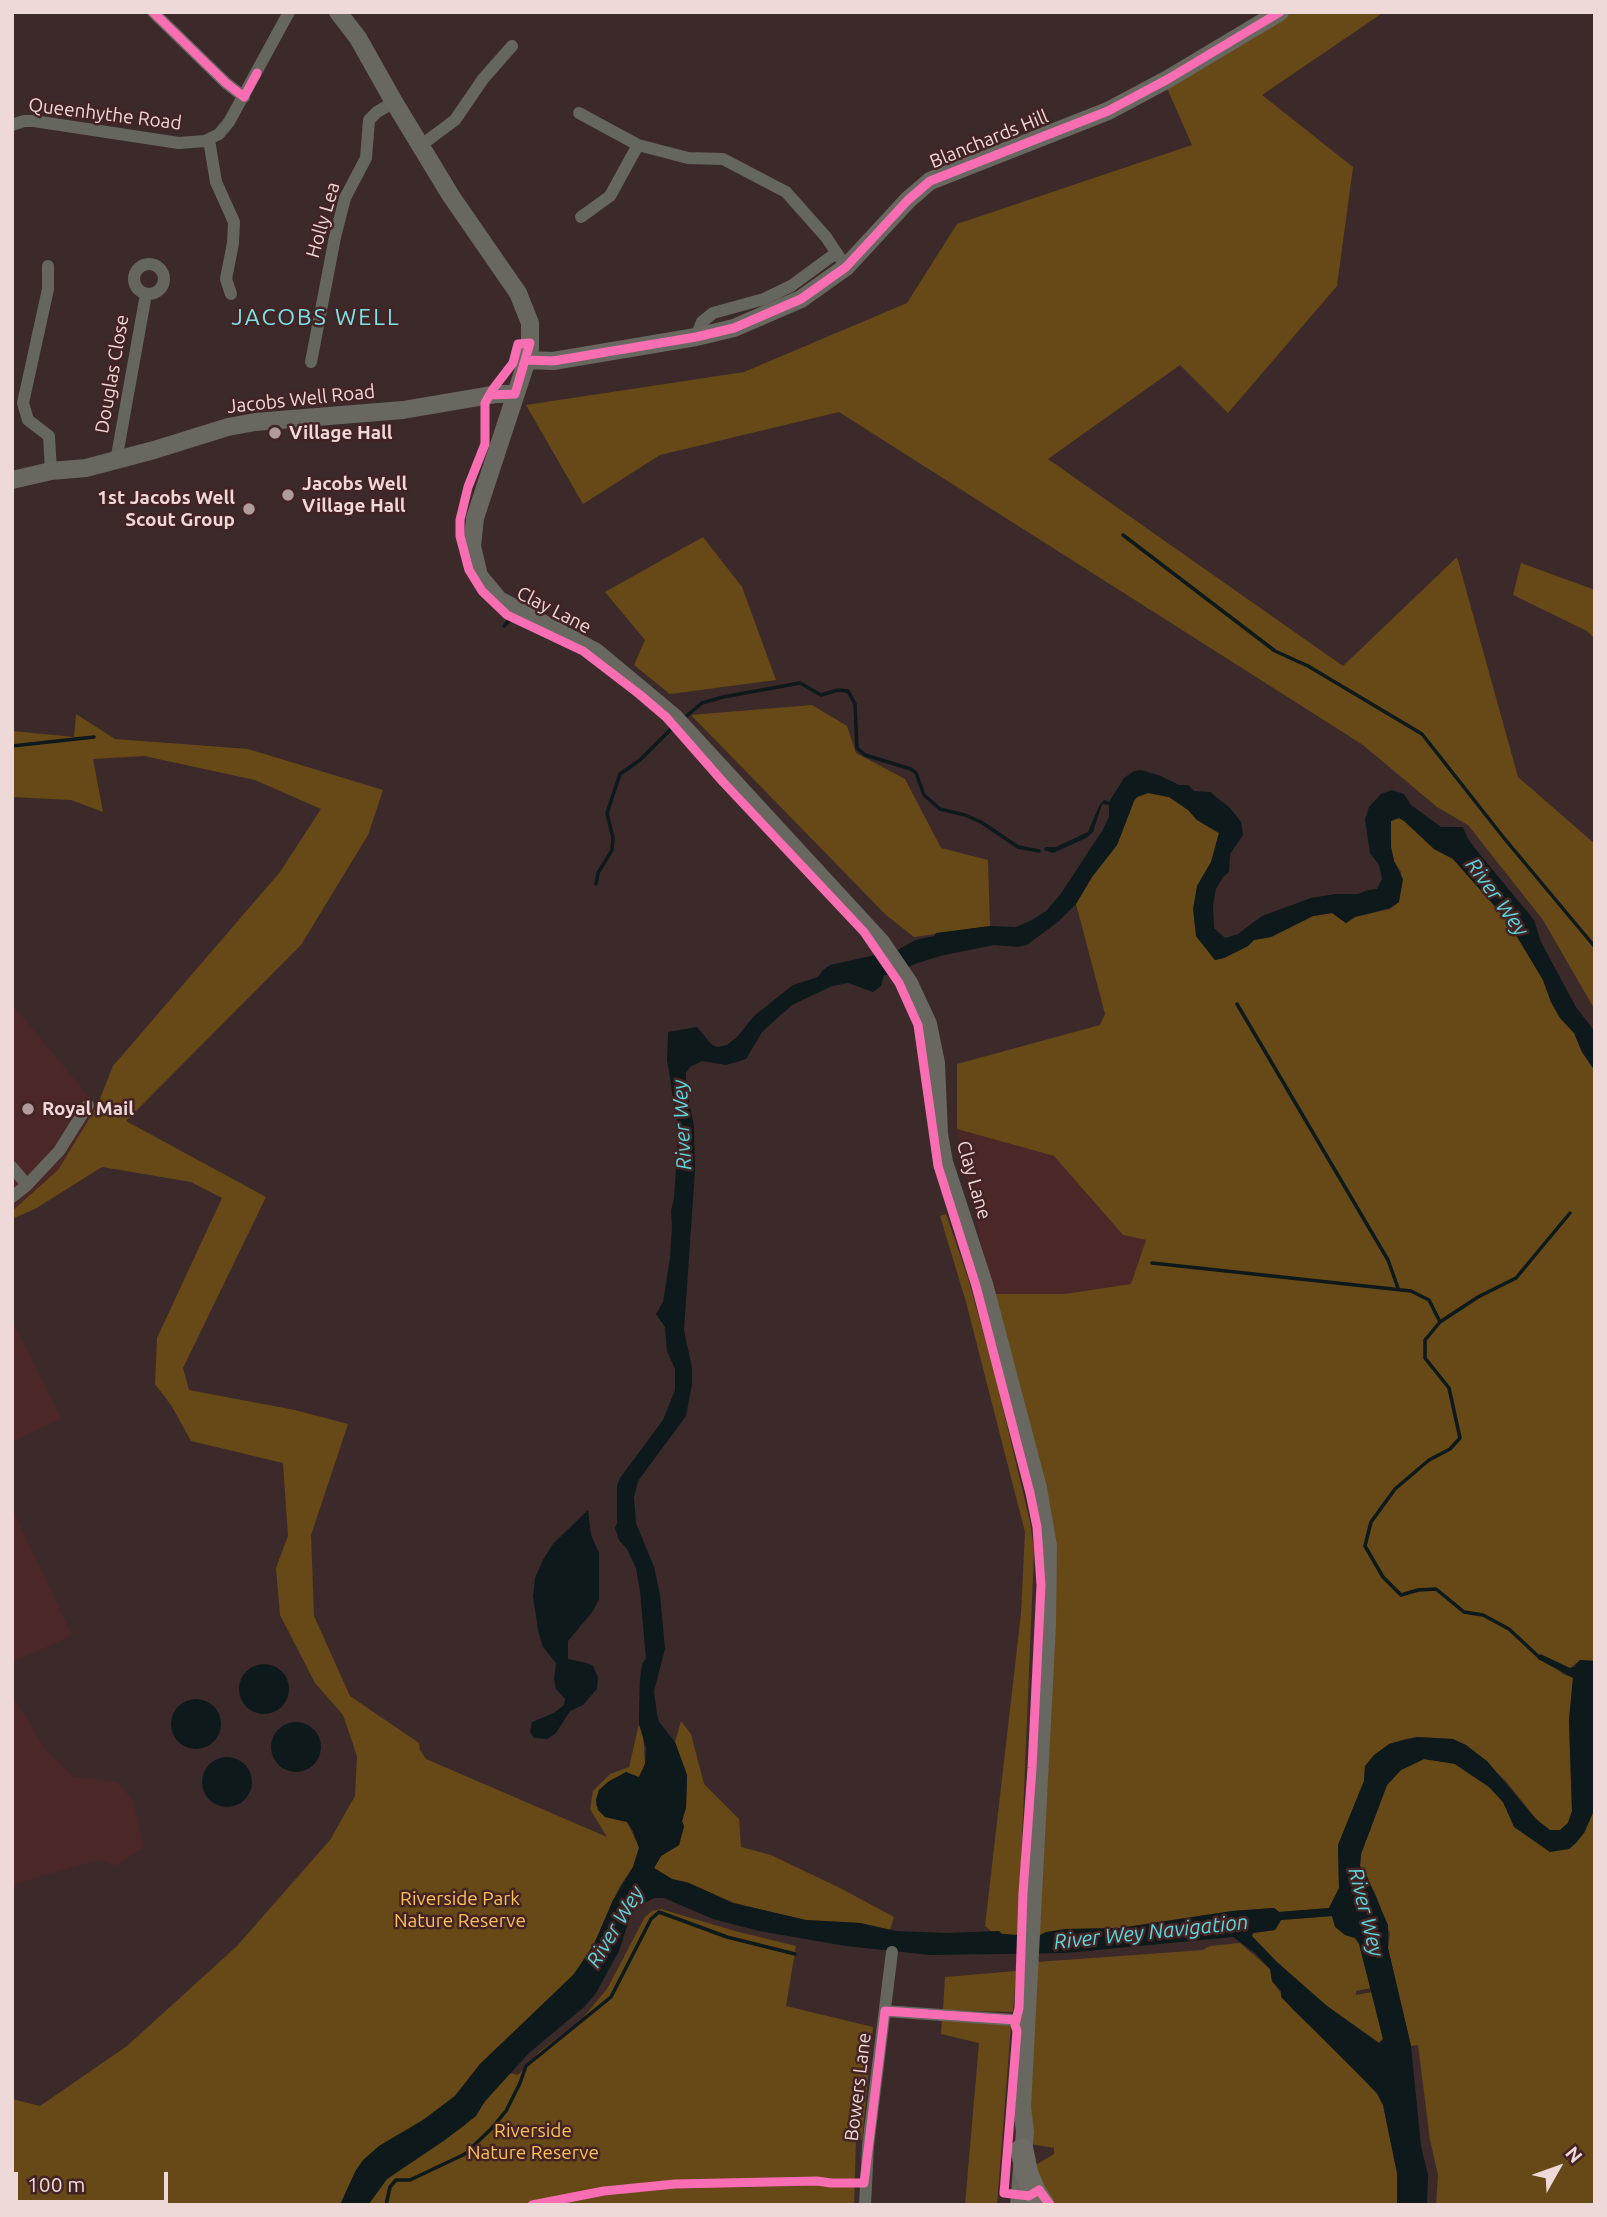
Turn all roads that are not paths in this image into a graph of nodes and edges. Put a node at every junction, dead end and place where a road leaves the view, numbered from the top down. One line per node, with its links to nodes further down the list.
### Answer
1 (153, 12): 6 (street)
2 (289, 12): 6 (street)
3 (338, 12): 7 (street, Clay Lane)
4 (1280, 12): 14 (street, Blanchards Hill)
5 (512, 46): 12 (street)
6 (244, 97): 10 (street)
7 (394, 102): 12 (street, Clay Lane); 19 (street, Holly Lea)
8 (579, 113): 11 (street)
9 (12, 125): 10 (street, Queenhythe Road)
10 (209, 139): 17 (street)
11 (638, 145): 13 (street); 14 (street)
12 (420, 146): 18 (street, Clay Lane)
13 (581, 217)
14 (841, 260): 18 (street, Blanchards Hill)
15 (48, 266): 22 (street)
16 (146, 294): 21 (street, Douglas Close)
17 (231, 294)
18 (527, 360): 20 (street, Clay Lane)
19 (311, 362)
20 (515, 394): 21 (street, Jacobs Well Road); 30 (street, Clay Lane)
21 (116, 461): 22 (street, Jacobs Well Road)
22 (51, 471): 23 (street, Jacobs Well Road)
23 (12, 480)
24 (88, 1105): 26 (street)
25 (12, 1167): 26 (street)
26 (27, 1185): 27 (street)
27 (12, 1197)
28 (892, 1952): 29 (street, Bowers Lane)
29 (885, 2011): 30 (street, Bowers Lane); 33 (street, Bowers Lane)
30 (1027, 2012): 31 (street, Clay Lane)
31 (1022, 2107): 32 (street, Clay Lane); 34 (street, Clay Lane)
32 (1023, 2150): 35 (street, Clay Lane); 36 (highway)
33 (865, 2205)
34 (1007, 2205)
35 (1019, 2205)
36 (1043, 2205)

